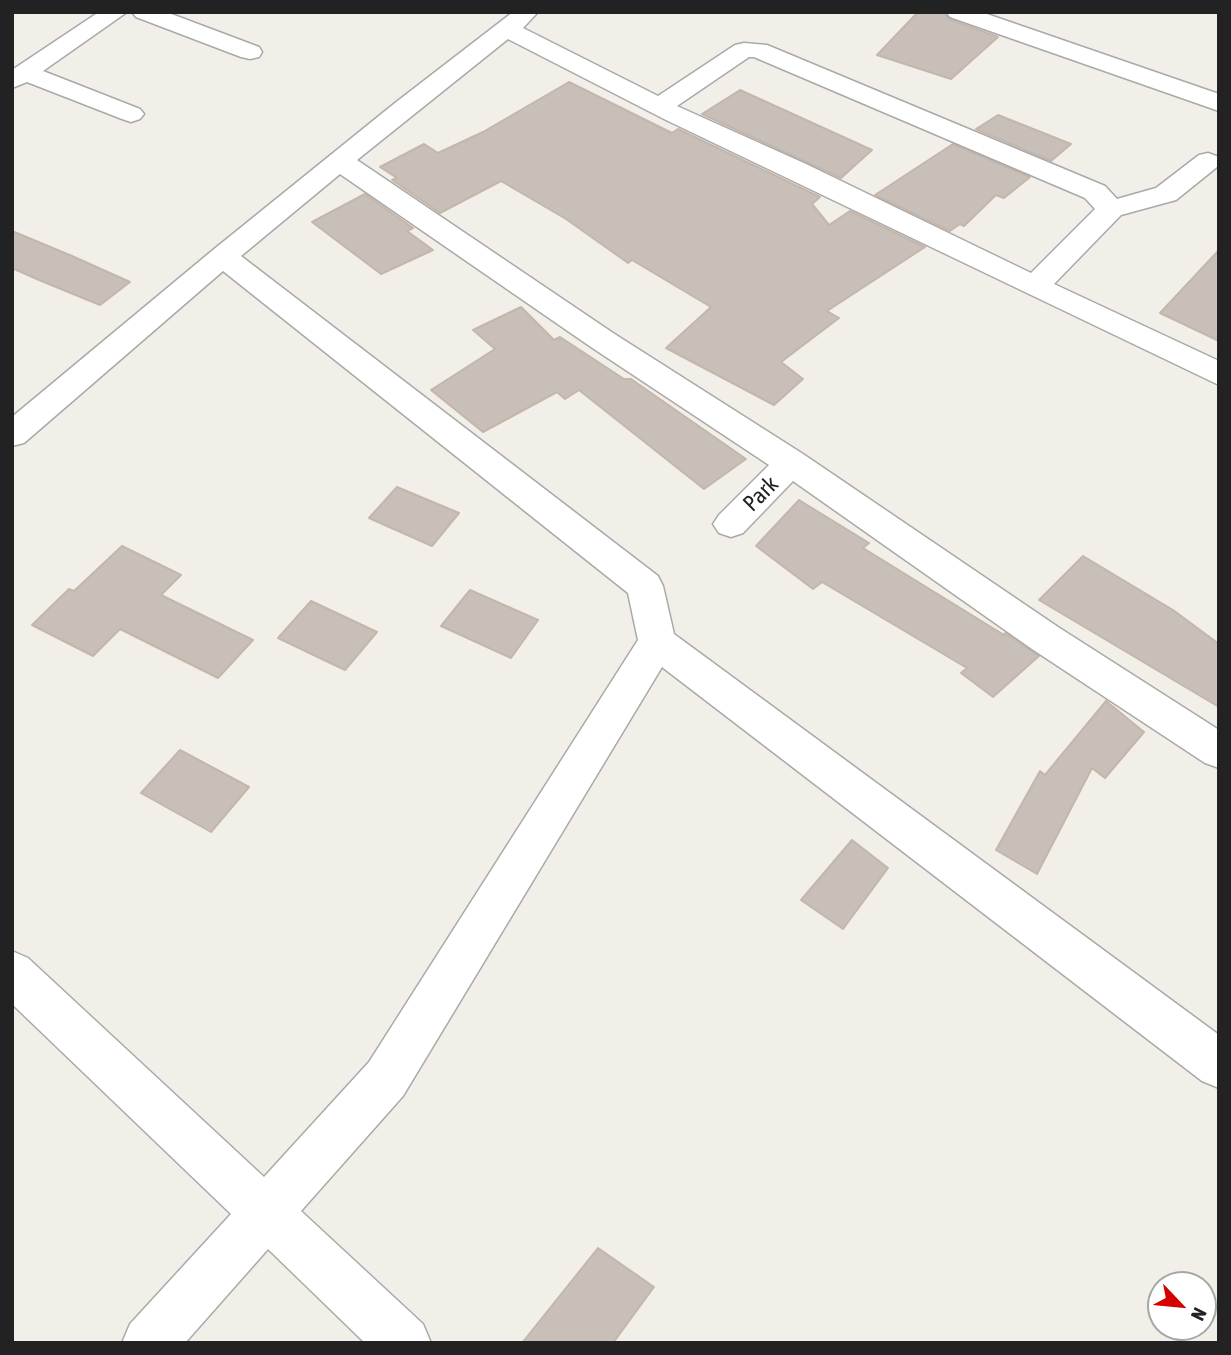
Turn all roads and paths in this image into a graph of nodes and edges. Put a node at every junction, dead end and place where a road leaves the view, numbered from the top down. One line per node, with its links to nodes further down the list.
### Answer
1 (115, 12): 6 (street)
2 (144, 12): 5 (street)
3 (958, 12): 7 (street)
4 (517, 20): 8 (street); 11 (street)
5 (250, 52)
6 (21, 70): 9 (street)
7 (1219, 103)
8 (660, 106): 12 (street); 14 (street)
9 (131, 114)
10 (1215, 160): 12 (street)
11 (340, 161): 13 (street); 17 (street)
12 (1111, 209): 14 (street)
13 (223, 256): 16 (street); 19 (street)
14 (1034, 287): 15 (street)
15 (1219, 374)
16 (12, 435)
17 (791, 463): 18 (street, Park); 20 (street)
18 (732, 524)
19 (657, 642): 22 (street); 23 (street)
20 (1219, 751)
21 (12, 973): 23 (street)
22 (1219, 1065)
23 (266, 1213): 24 (street); 25 (street)
24 (149, 1343)
25 (404, 1343)

